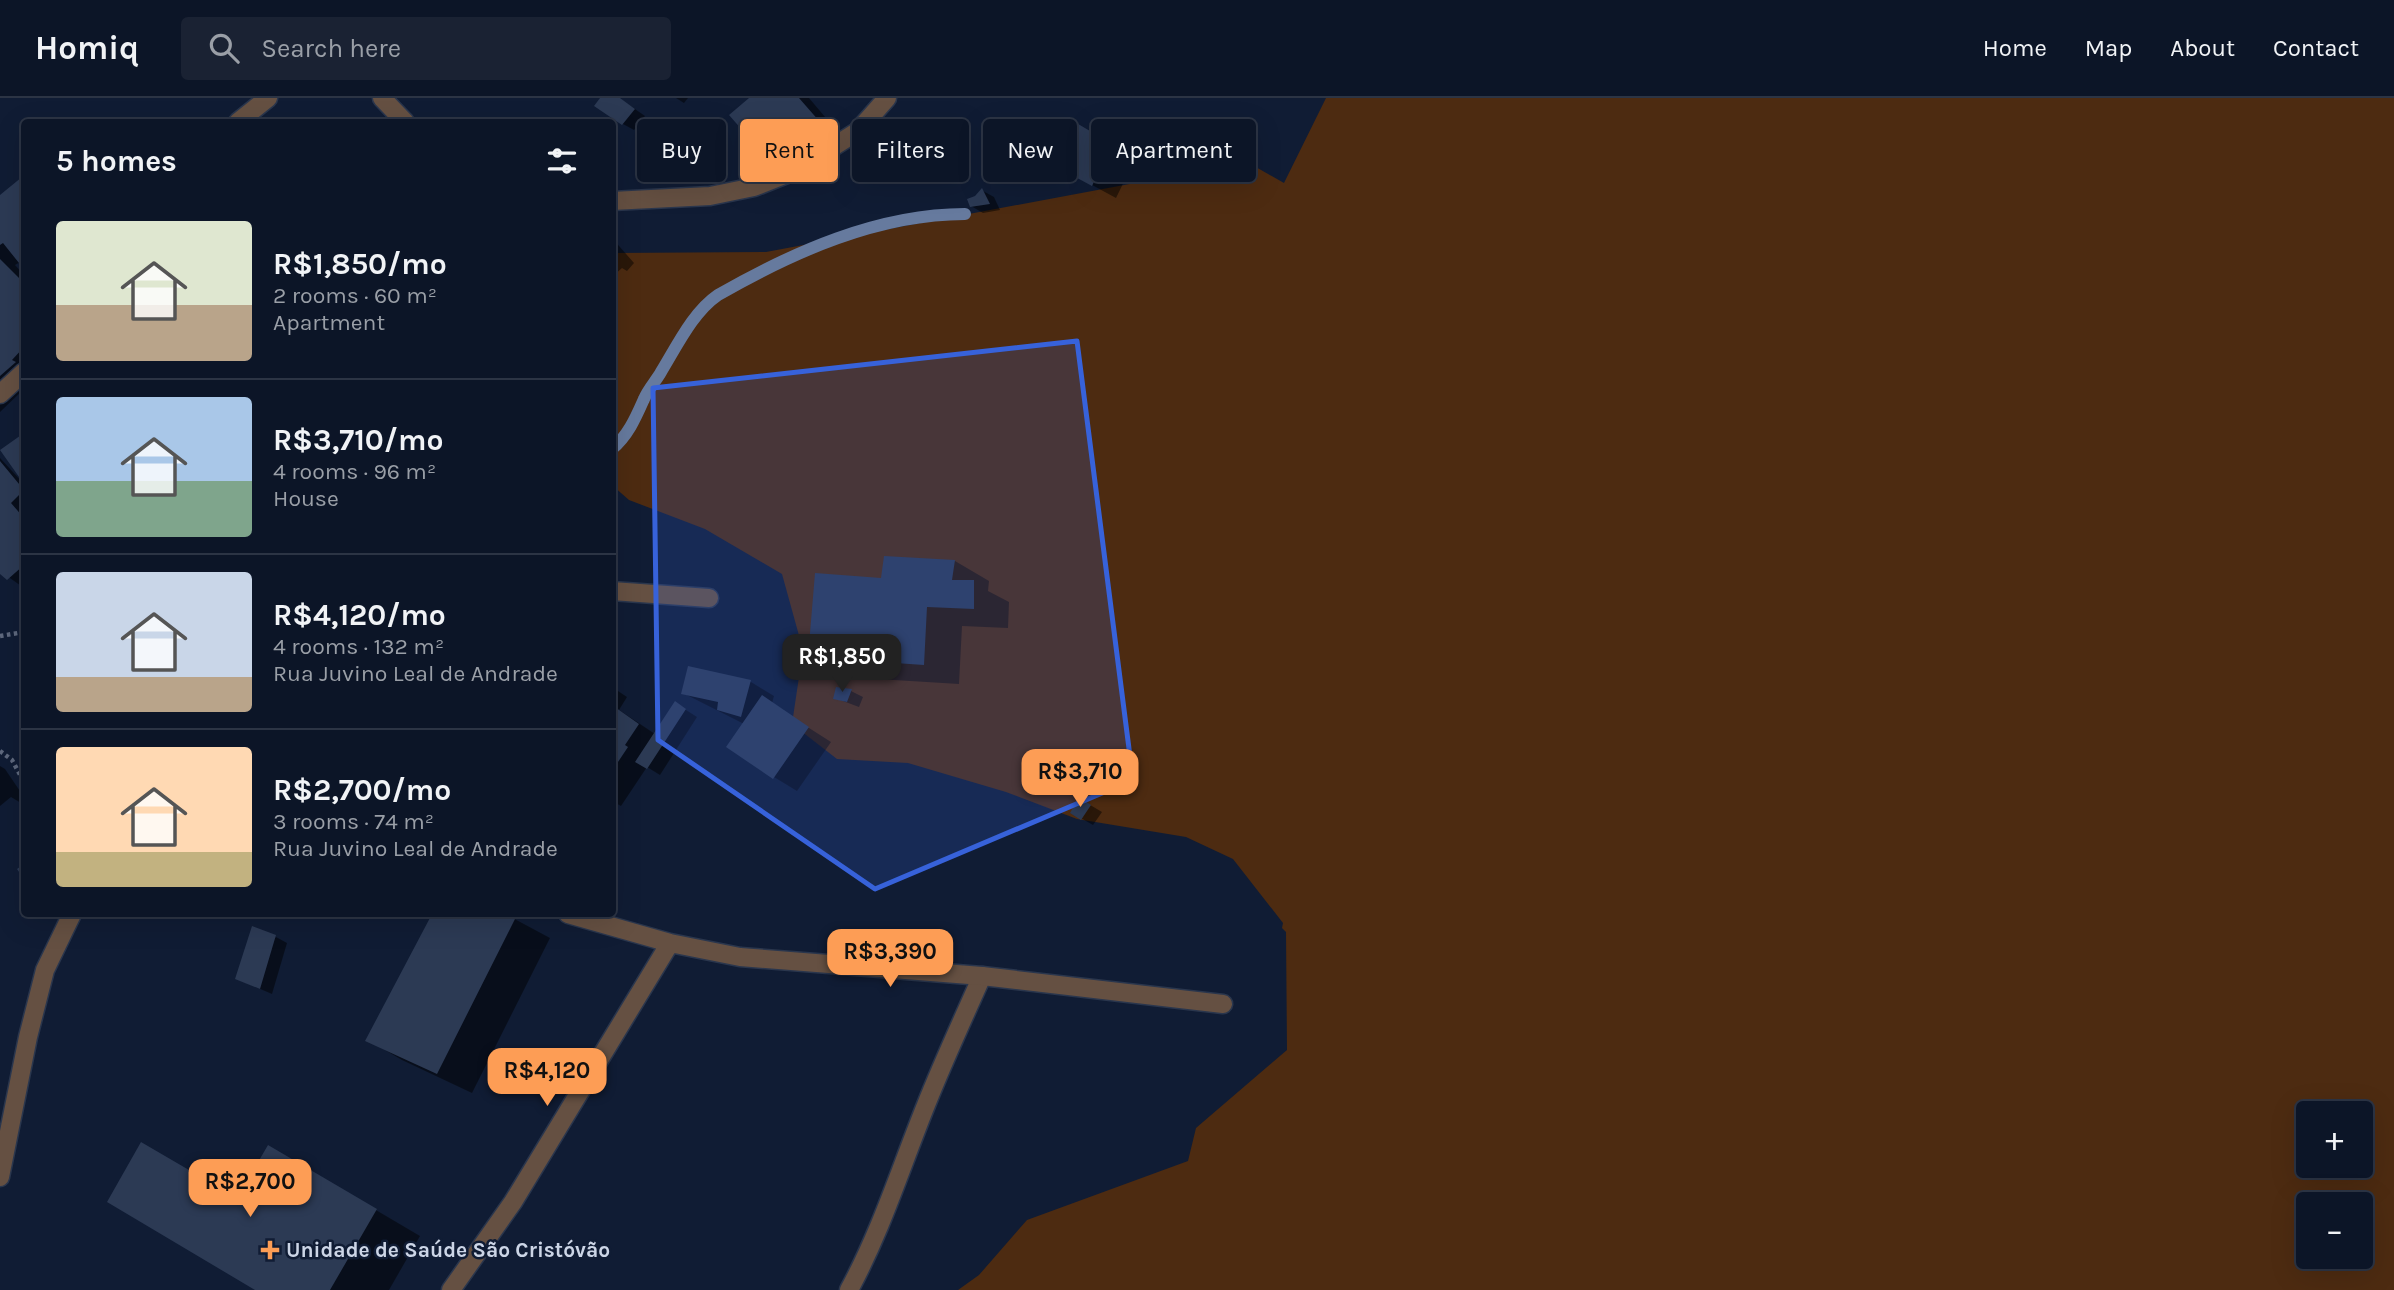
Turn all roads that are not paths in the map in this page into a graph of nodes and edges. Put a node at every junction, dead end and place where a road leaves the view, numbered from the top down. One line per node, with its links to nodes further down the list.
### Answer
1 (268, 98): 4 (street)
2 (382, 98): 5 (street)
3 (887, 98): 6 (street)
4 (242, 119)
5 (402, 119)
6 (616, 201)
7 (21, 375): 8 (street)
8 (0, 394)
9 (616, 591): 10 (street)
10 (709, 598)
11 (71, 917): 16 (street)
12 (579, 917): 13 (street)
13 (670, 943): 14 (street); 17 (street)
14 (982, 976): 15 (street); 18 (street)
15 (1223, 1004)
16 (0, 1177)
17 (451, 1290)
18 (849, 1290)

